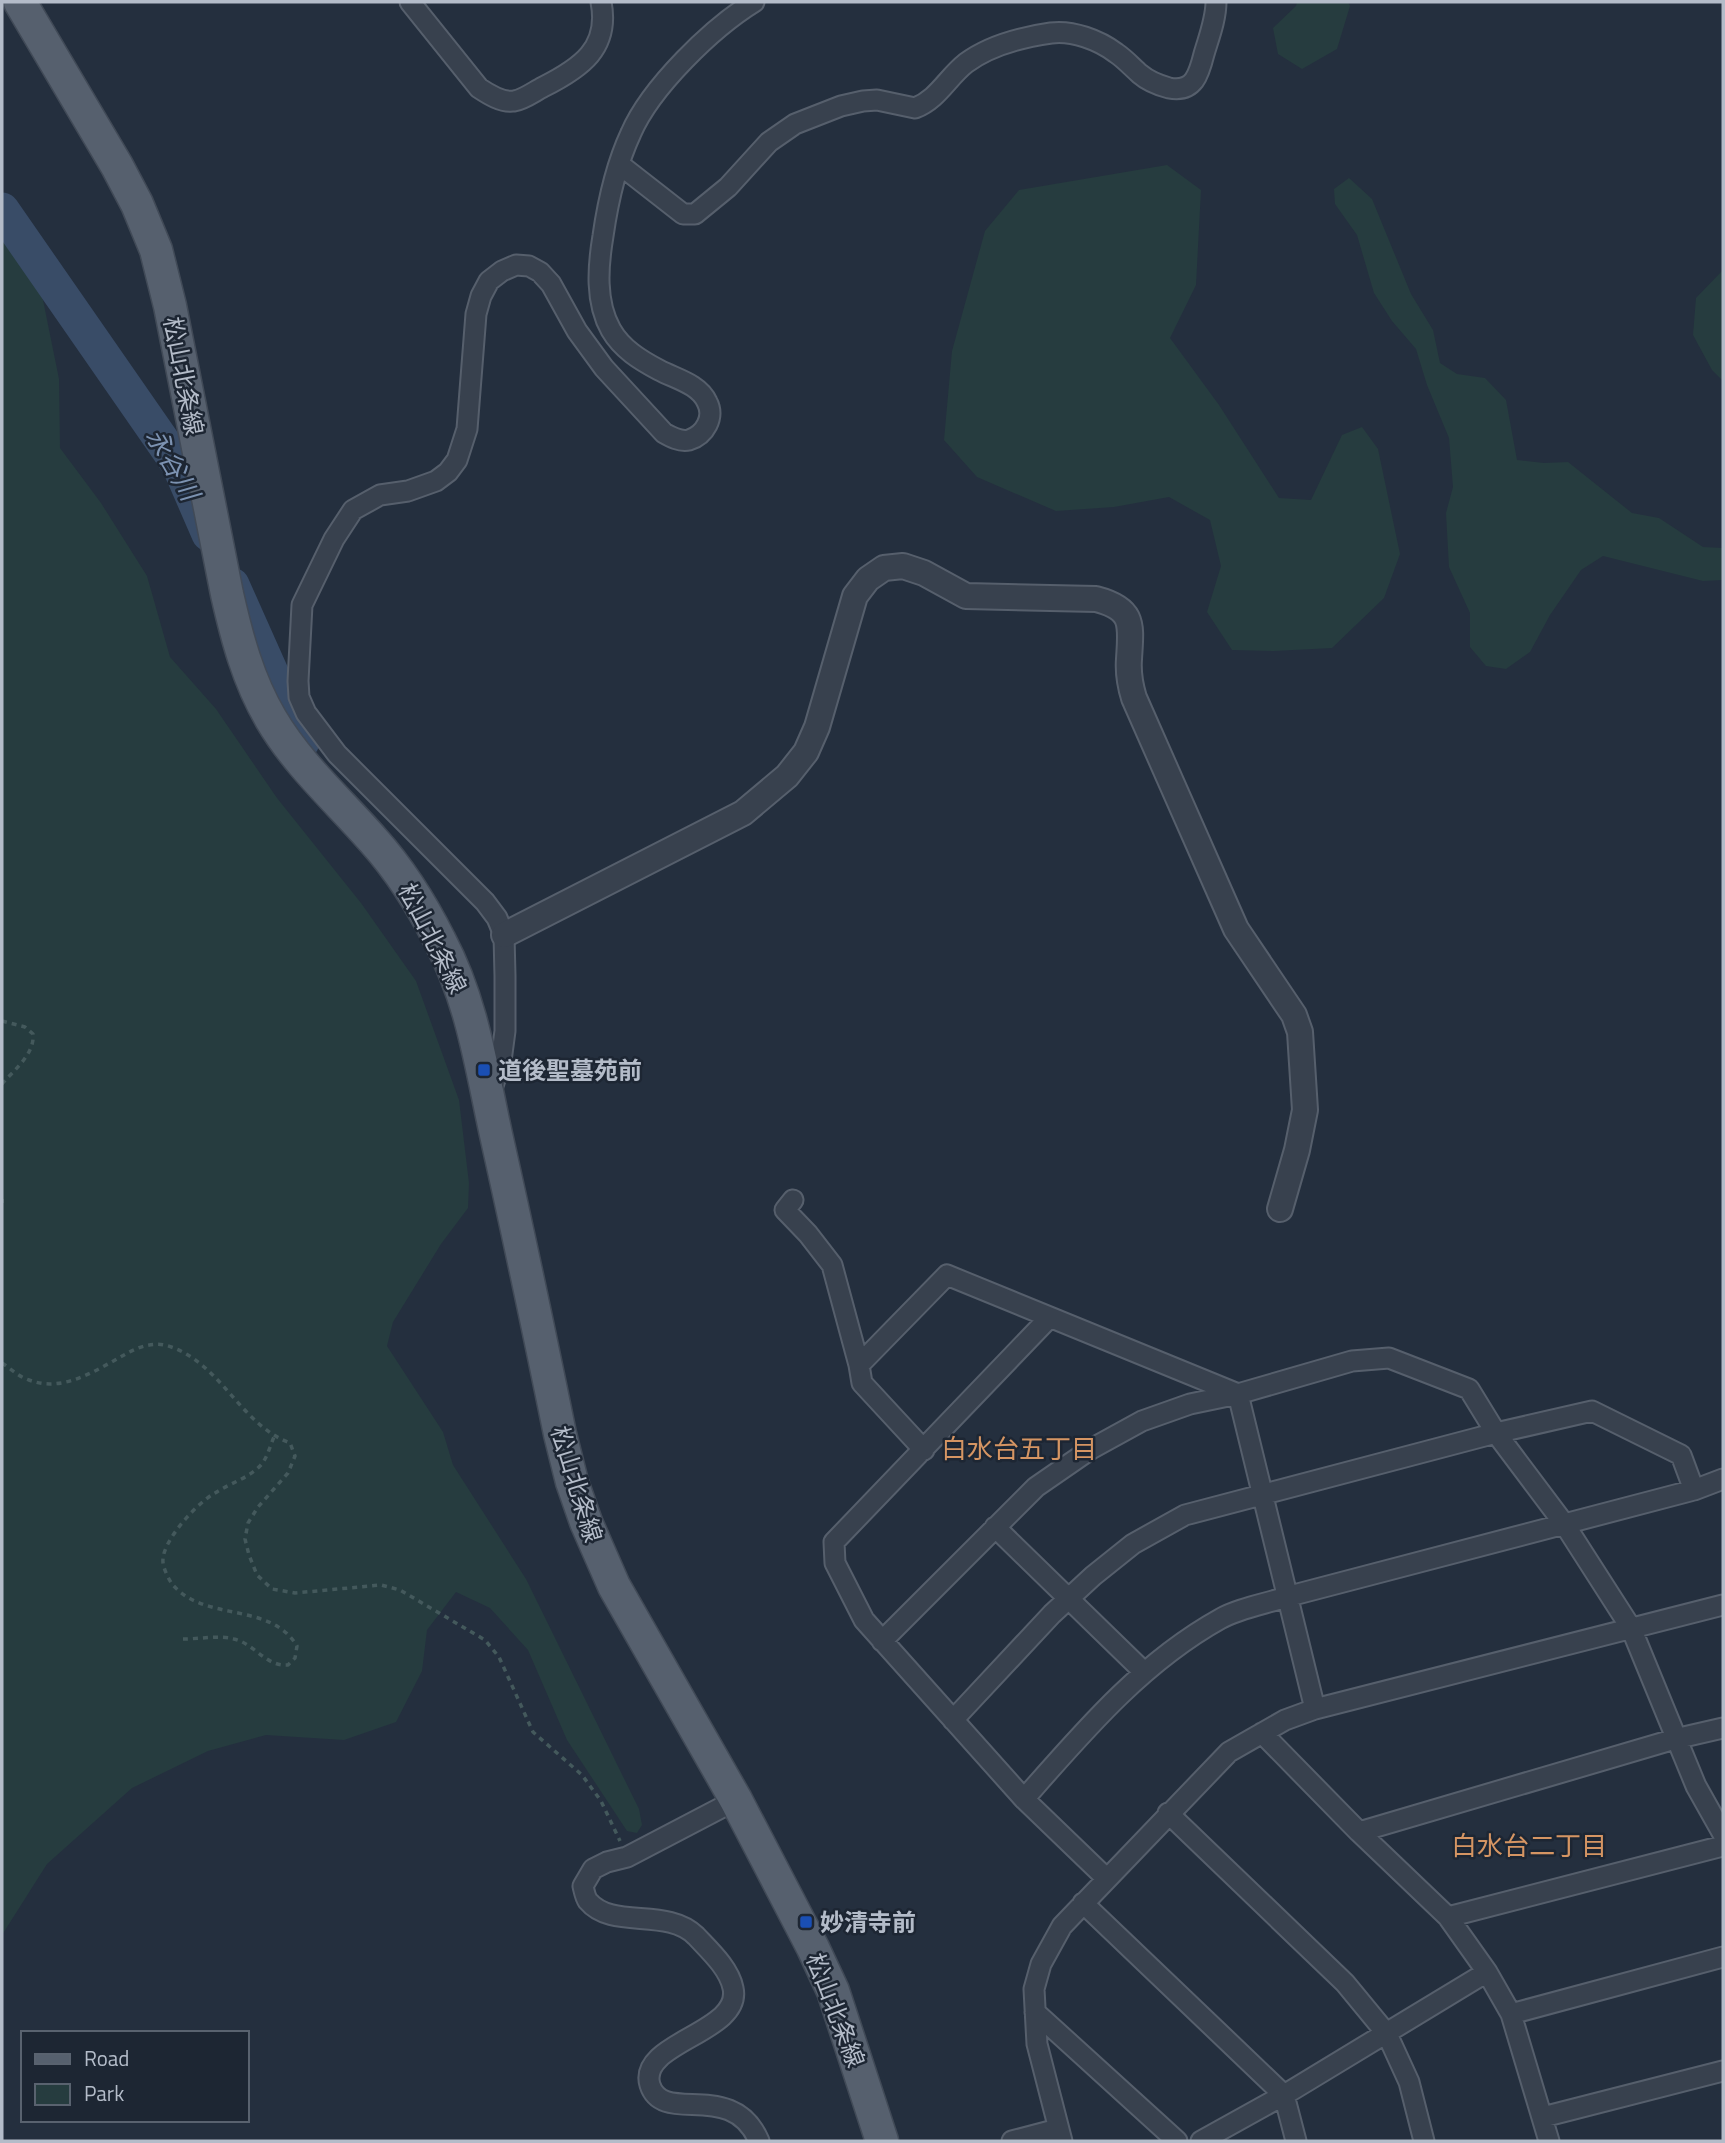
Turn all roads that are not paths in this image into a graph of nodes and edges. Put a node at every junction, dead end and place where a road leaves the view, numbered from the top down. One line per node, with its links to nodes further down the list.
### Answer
1 (20, 2): 8 (main road, 松山北条線)
2 (410, 2): 3 (street)
3 (601, 2)
4 (754, 2): 6 (street)
5 (1216, 2): 6 (street)
6 (619, 164): 7 (street)
7 (504, 935): 8 (street); 10 (street)
8 (488, 1099): 33 (main road, 松山北条線)
9 (793, 1200): 12 (street)
10 (1280, 1209)
11 (1049, 1318): 12 (street); 13 (street); 15 (street)
12 (859, 1366): 15 (street)
13 (1238, 1394): 14 (street); 18 (street); 20 (street)
14 (1496, 1433): 17 (street); 18 (street); 19 (street)
15 (924, 1450): 25 (street)
16 (1723, 1479): 17 (street)
17 (1694, 1490): 19 (street)
18 (1264, 1494): 21 (street); 22 (street)
19 (1565, 1525): 21 (street); 24 (street)
20 (995, 1527): 22 (street); 25 (street)
21 (1286, 1597): 26 (street); 27 (street)
22 (1069, 1599): 26 (street); 28 (street)
23 (1723, 1605): 24 (street)
24 (1630, 1628): 27 (street); 31 (street)
25 (882, 1641): 28 (street)
26 (1144, 1672): 32 (street)
27 (1315, 1709): 30 (street)
28 (953, 1720): 32 (street)
29 (1723, 1728): 31 (street)
30 (1262, 1733): 34 (street); 35 (street)
31 (1675, 1739): 35 (street); 36 (street)
32 (1024, 1799): 38 (street)
33 (736, 1800): 50 (street); 51 (main road, 松山北条線)
34 (1168, 1813): 38 (street); 45 (street)
35 (1359, 1832): 40 (street)
36 (1723, 1834)
37 (1723, 1846): 40 (street)
38 (1105, 1878): 39 (street)
39 (1083, 1903): 43 (street); 47 (street)
40 (1448, 1917): 42 (street)
41 (1723, 1957): 44 (street)
42 (1487, 1972): 44 (street); 45 (street)
43 (1035, 2012): 49 (street); 53 (street)
44 (1511, 2014): 48 (street)
45 (1387, 2034): 47 (street); 56 (street)
46 (1723, 2071): 48 (street)
47 (1284, 2095): 54 (street); 55 (street)
48 (1543, 2117): 57 (street)
49 (1060, 2135): 52 (street)
50 (759, 2141)
51 (882, 2141)
52 (1013, 2141)
53 (1177, 2141)
54 (1201, 2141)
55 (1296, 2141)
56 (1423, 2141)
57 (1549, 2141)

